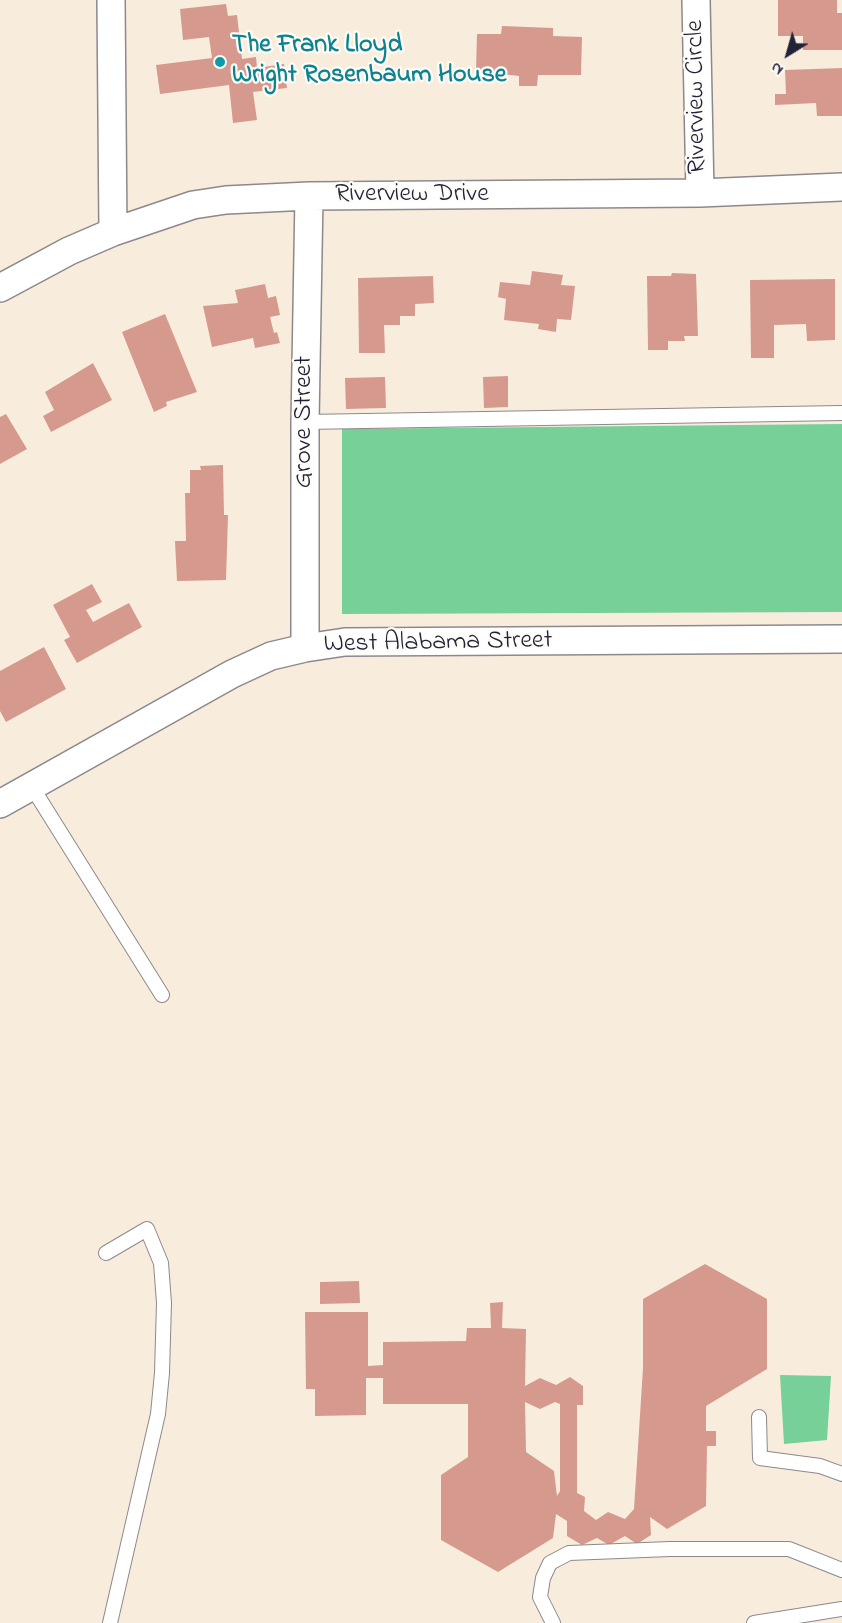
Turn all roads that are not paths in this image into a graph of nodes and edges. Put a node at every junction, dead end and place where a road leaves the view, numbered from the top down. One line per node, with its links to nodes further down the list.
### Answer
1 (111, 0): 6 (street)
2 (696, 0): 4 (street, Riverview Circle)
3 (842, 187): 4 (street, Riverview Drive)
4 (700, 194): 5 (street, Riverview Drive)
5 (309, 196): 6 (street, Riverview Drive); 9 (street, Grove Street)
6 (113, 232): 7 (street, Riverview Drive)
7 (0, 288)
8 (842, 413): 9 (lane)
9 (305, 422): 11 (street, Grove Street)
10 (842, 639): 11 (street, West Alabama Street)
11 (305, 648): 12 (street, West Alabama Street)
12 (32, 787): 13 (street, West Alabama Street); 14 (lane)
13 (0, 804)
14 (162, 995)
15 (106, 1253): 20 (lane)
16 (759, 1418): 17 (lane)
17 (842, 1474)
18 (842, 1570): 21 (lane)
19 (842, 1610): 22 (lane)
20 (110, 1623)
21 (553, 1623)
22 (754, 1623)

